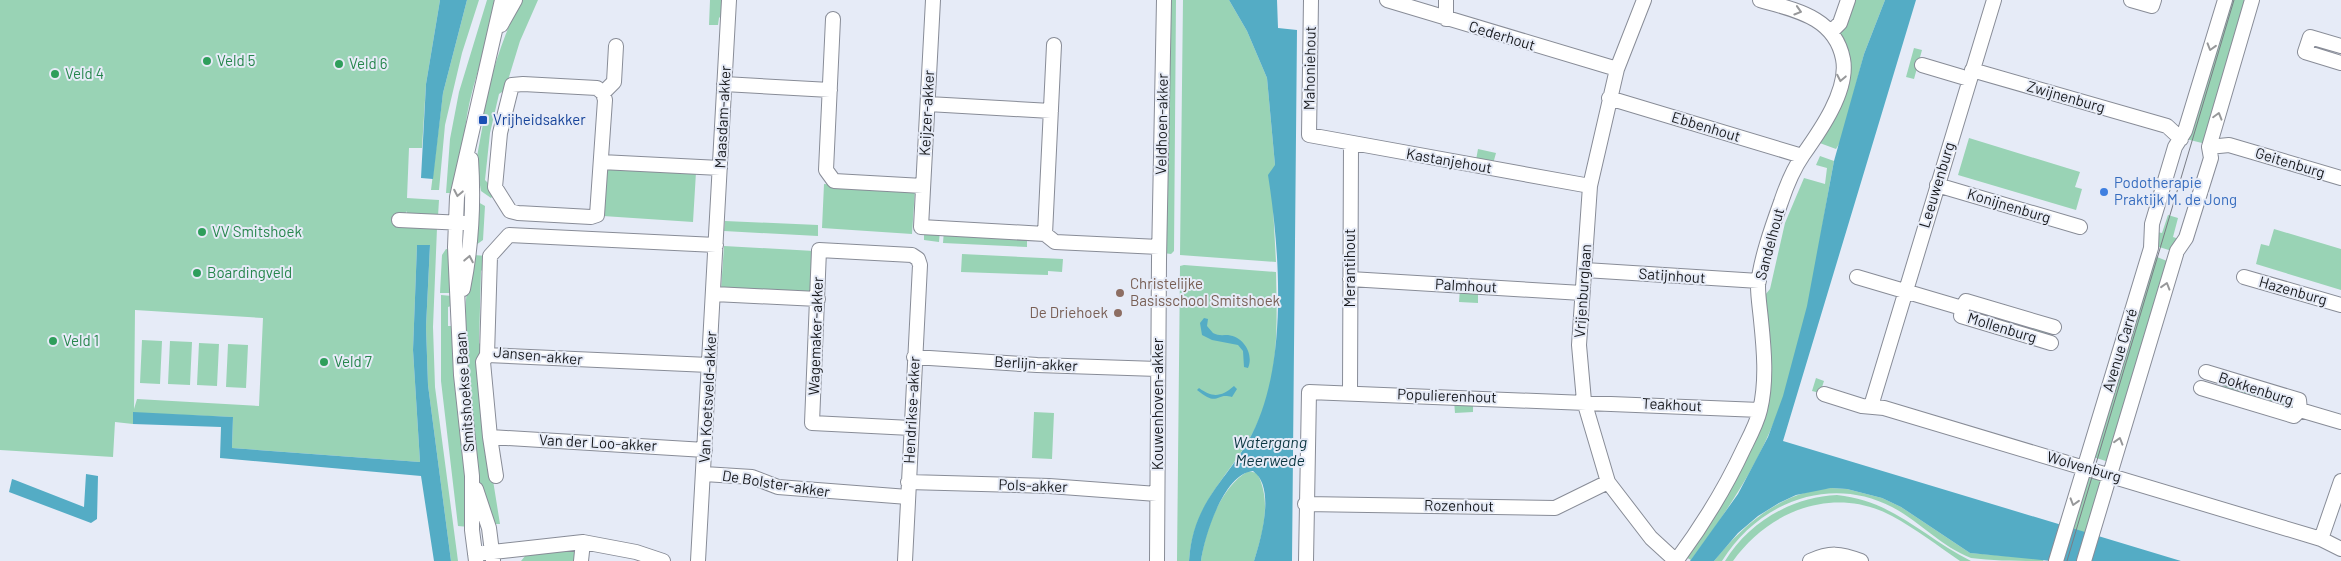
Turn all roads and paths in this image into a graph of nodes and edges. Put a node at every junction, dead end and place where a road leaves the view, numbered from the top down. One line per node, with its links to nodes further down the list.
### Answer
1 (502, 0): 20 (street, Smitshoekse Baan)
2 (515, 0): 20 (street, Smitshoekse Baan)
3 (729, 0): 28 (street, Maasdam-akker)
4 (933, 0): 32 (street, Keijzer-akker)
5 (1164, 0): 52 (street, Veldhoen-akker)
6 (1311, 0): 34 (street, Mahoniehout)
7 (1387, 0): 18 (street, Cederhout)
8 (1446, 0): 18 (street)
9 (1644, 0): 26 (street, Vrijenburglaan)
10 (1760, 0): 19 (street, Sandelhout, one-way to 19)
11 (1848, 0): 19 (street)
12 (1994, 0): 27 (street, Leeuwenburg)
13 (2131, 0): 14 (street)
14 (2154, 0)
15 (2225, 0): 35 (street, Avenue Carré, one-way to 35)
16 (2252, 0): 38 (street, Avenue Carré, one-way to 16)
17 (833, 19): 29 (street)
18 (1446, 19): 26 (street, Cederhout)
19 (1831, 32): 39 (street, Sandelhout, one-way to 39)
20 (493, 39): 37 (street, Smitshoekse Baan)
21 (1054, 45): 33 (street)
22 (616, 46): 30 (street)
23 (2341, 46): 24 (street)
24 (2341, 63)
25 (1922, 64): 27 (street)
26 (1617, 69): 31 (street, Vrijenburglaan)
27 (1971, 74): 35 (street, Zwijnenburg); 43 (street, Leeuwenburg)
28 (724, 84): 29 (street); 41 (street, Maasdam-akker)
29 (830, 90): 44 (street)
30 (603, 93): 40 (street); 40 (street)
31 (1609, 98): 39 (street, Ebbenhout); 45 (street, Vrijenburglaan)
32 (928, 104): 33 (street); 44 (street, Keijzer-akker)
33 (1051, 111): 50 (street)
34 (1309, 136): 36 (street, Kastanjehout)
35 (2181, 139): 84 (street, Avenue Carré)
36 (1351, 143): 45 (street, Kastanjehout); 57 (street, Merantihout)
37 (470, 146): 47 (street, Smitshoekse Baan, one-way to 47); 48 (street, Smitshoekse Baan)
38 (2209, 147): 42 (street, Geitenburg); 86 (street, Avenue Carré, one-way to 38)
39 (1802, 156): 58 (street, Sandelhout)
40 (601, 162): 41 (street)
41 (720, 168): 51 (street, Maasdam-akker)
42 (2341, 178)
43 (1937, 185): 49 (street, Konijnenburg); 59 (street, Leeuwenburg)
44 (923, 186): 50 (street, Keijzer-akker)
45 (1590, 186): 54 (street, Vrijenburglaan)
46 (399, 220): 47 (street)
47 (456, 223): 48 (street); 64 (street, Smitshoekse Baan)
48 (472, 223): 64 (street, Smitshoekse Baan, one-way to 48)
49 (2080, 227)
50 (1045, 234): 52 (street)
51 (716, 240): 61 (street, Van Koetsveld-akker); 68 (street, Jansen-akker)
52 (1159, 247): 71 (street, Kouwenhoven-akker)
53 (918, 259): 62 (street, Wagemaker-akker); 69 (street, Hendrikse-akker)
54 (1584, 270): 58 (street, Satijnhout); 60 (street, Vrijenburglaan)
55 (1857, 277): 59 (street)
56 (2244, 277): 63 (street, Hazenburg)
57 (1350, 279): 60 (street, Palmhout); 74 (street, Merantihout)
58 (1759, 281): 78 (street, Sandelhout)
59 (1905, 291): 65 (street, Mollenburg); 77 (street, Leeuwenburg)
60 (1582, 293): 76 (street, Vrijenburglaan)
61 (714, 294): 62 (street); 70 (street, Van Koetsveld-akker)
62 (818, 298): 81 (street, Wagemaker-akker)
63 (2341, 305)
64 (460, 307): 87 (street, Smitshoekse Baan)
65 (1962, 308): 66 (street, Mollenburg); 67 (street, Mollenburg)
66 (2054, 327)
67 (2051, 343)
68 (487, 355): 70 (street, Jansen-akker); 82 (street)
69 (914, 357): 71 (street, Berlijn-akker); 81 (street, Hendrikse-akker)
70 (709, 366): 83 (street, Van Koetsveld-akker)
71 (1158, 370): 92 (street, Kouwenhoven-akker)
72 (2206, 372): 79 (street, Bokkenburg)
73 (2201, 388): 79 (street, Bokkenburg)
74 (1350, 393): 76 (street, Populierenhout); 94 (street, Populierenhout)
75 (1824, 394): 77 (street, Wolvenburg)
76 (1584, 401): 78 (street, Teakhout); 90 (street, Vrijenburglaan)
77 (1871, 406): 84 (street, Wolvenburg)
78 (1760, 410): 106 (street, Sandelhout)
79 (2300, 410): 80 (street, Bokkenburg)
80 (2341, 422)
81 (911, 428): 89 (street, Hendrikse-akker)
82 (490, 437): 83 (street, Van der Loo-akker); 88 (street)
83 (705, 450): 85 (street, Van Koetsveld-akker)
84 (2084, 467): 86 (street, Wolvenburg); 109 (street, Avenue Carré, one-way to 109)
85 (704, 474): 93 (street, De Bolster-akker); 102 (street, Van Koetsveld-akker)
86 (2109, 474): 95 (street, Wolvenburg); 110 (street, Avenue Carré)
87 (472, 476): 98 (street, Smitshoekse Baan); 99 (street, Smitshoekse Baan)
88 (496, 476)
89 (908, 482): 92 (street, Pols-akker); 93 (street, Hendrikse-akker)
90 (1608, 482): 94 (street, Rozenhout); 106 (street, Vrijenburglaan)
91 (2341, 482): 95 (street)
92 (1157, 494): 104 (street, Kouwenhoven-akker)
93 (908, 497): 103 (street, Hendrikse-akker)
94 (1306, 504): 105 (street)
95 (2321, 539): 97 (street, Wolvenburg)
96 (583, 542): 98 (street); 100 (street); 101 (street)
97 (2341, 548)
98 (492, 556): 99 (street)
99 (476, 558)
100 (581, 561)
101 (663, 561)
102 (698, 561)
103 (905, 561)
104 (1157, 561)
105 (1306, 561)
106 (1676, 561)
107 (1810, 561): 108 (street)
108 (1861, 561)
109 (2056, 561)
110 (2084, 561)

